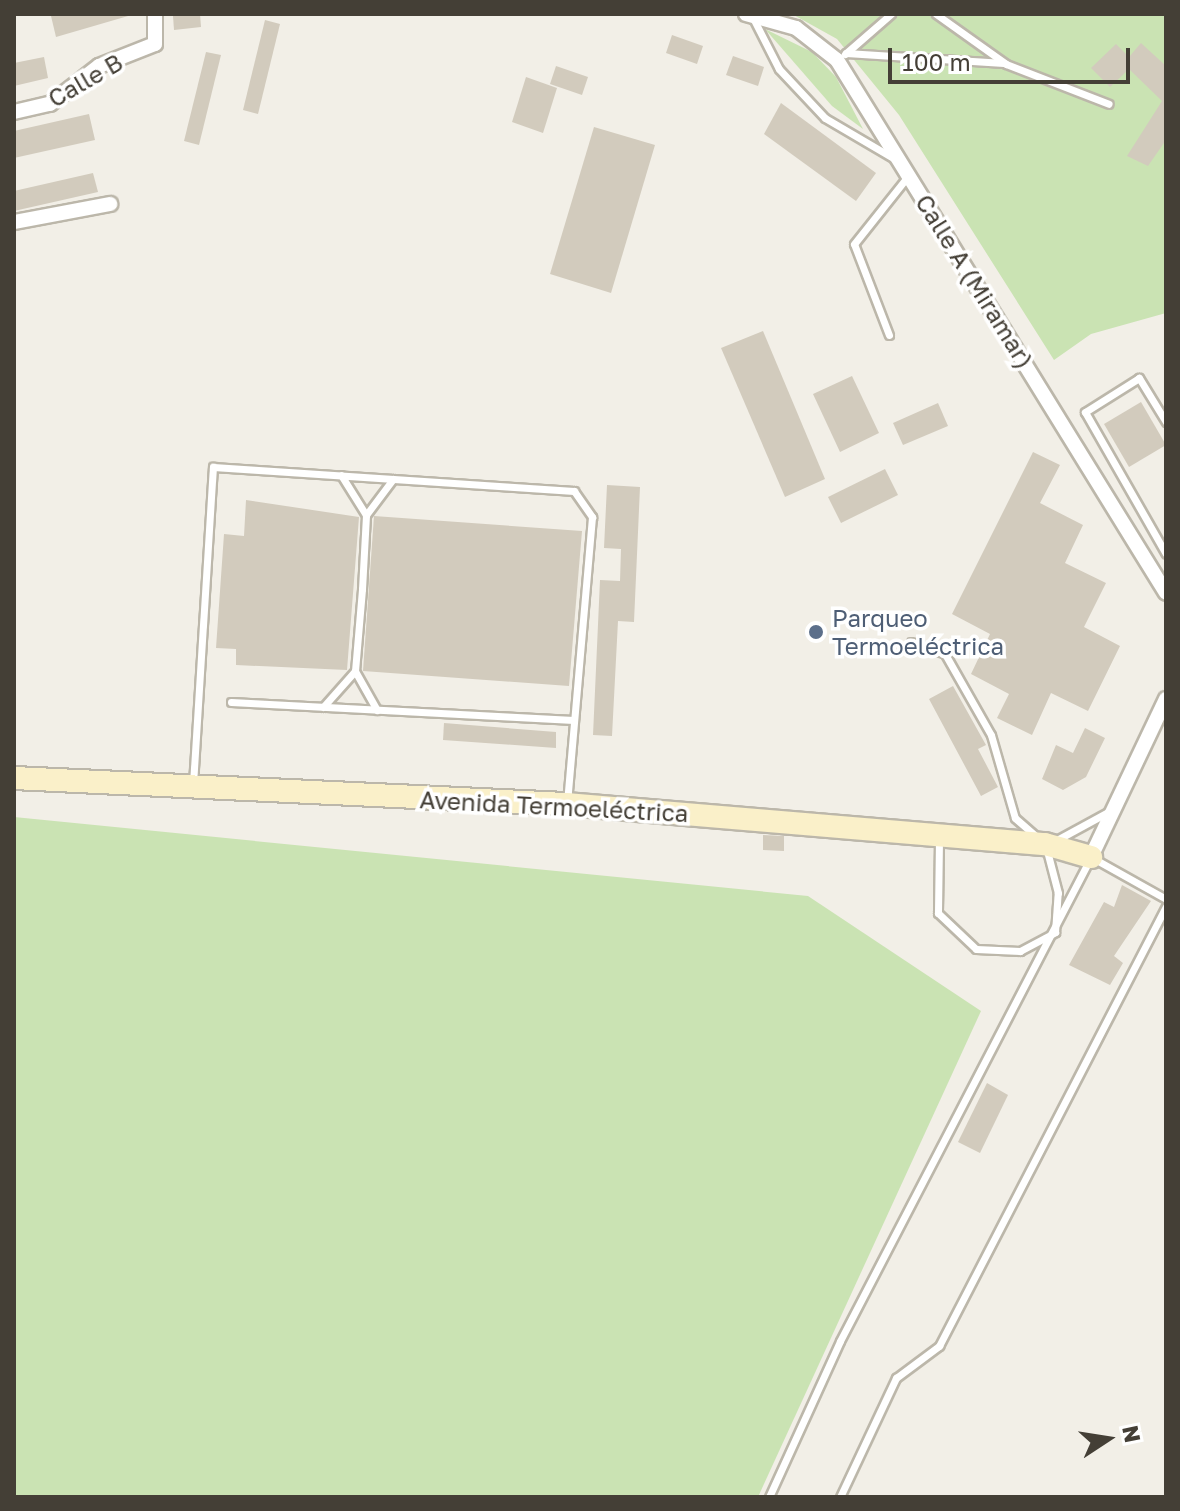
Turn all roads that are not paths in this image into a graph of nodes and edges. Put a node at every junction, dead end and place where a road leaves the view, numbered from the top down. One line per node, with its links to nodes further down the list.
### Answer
1 (155, 14): 8 (street, Calle B)
2 (891, 14): 5 (lane)
3 (936, 14): 6 (lane)
4 (749, 15): 5 (street, Calle A (Miramar)); 9 (lane)
5 (842, 56): 6 (lane); 9 (street, Calle A (Miramar))
6 (1006, 64): 7 (lane)
7 (1109, 104)
8 (14, 112)
9 (900, 162): 10 (street, Calle A (Miramar))
10 (908, 176): 13 (lane); 19 (street, Calle A (Miramar))
11 (110, 204): 12 (street)
12 (14, 222)
13 (889, 335)
14 (1166, 422): 18 (lane)
15 (341, 475): 16 (lane); 17 (lane); 29 (lane)
16 (393, 479): 17 (lane); 27 (lane)
17 (366, 515): 22 (lane)
18 (1166, 554)
19 (1161, 574): 20 (street, Calle A (Miramar))
20 (1166, 593)
21 (911, 642): 33 (lane)
22 (355, 671): 25 (lane); 26 (lane)
23 (1166, 699): 31 (street)
24 (231, 702): 25 (lane)
25 (323, 707): 26 (lane)
26 (377, 710): 27 (lane)
27 (574, 720): 30 (lane)
28 (14, 778): 29 (main road, Avenida Termoeléctrica)
29 (192, 790): 30 (main road, Avenida Termoeléctrica)
30 (566, 804): 32 (main road, Avenida Termoeléctrica)
31 (1116, 806): 33 (lane); 34 (street)
32 (938, 835): 33 (main road, Avenida Termoeléctrica); 37 (lane)
33 (1045, 844): 34 (main road, Avenida Termoeléctrica); 37 (lane)
34 (1091, 857): 35 (lane); 37 (lane)
35 (1166, 899)
36 (1166, 907): 39 (lane)
37 (1055, 932): 38 (lane)
38 (769, 1497)
39 (840, 1497)

